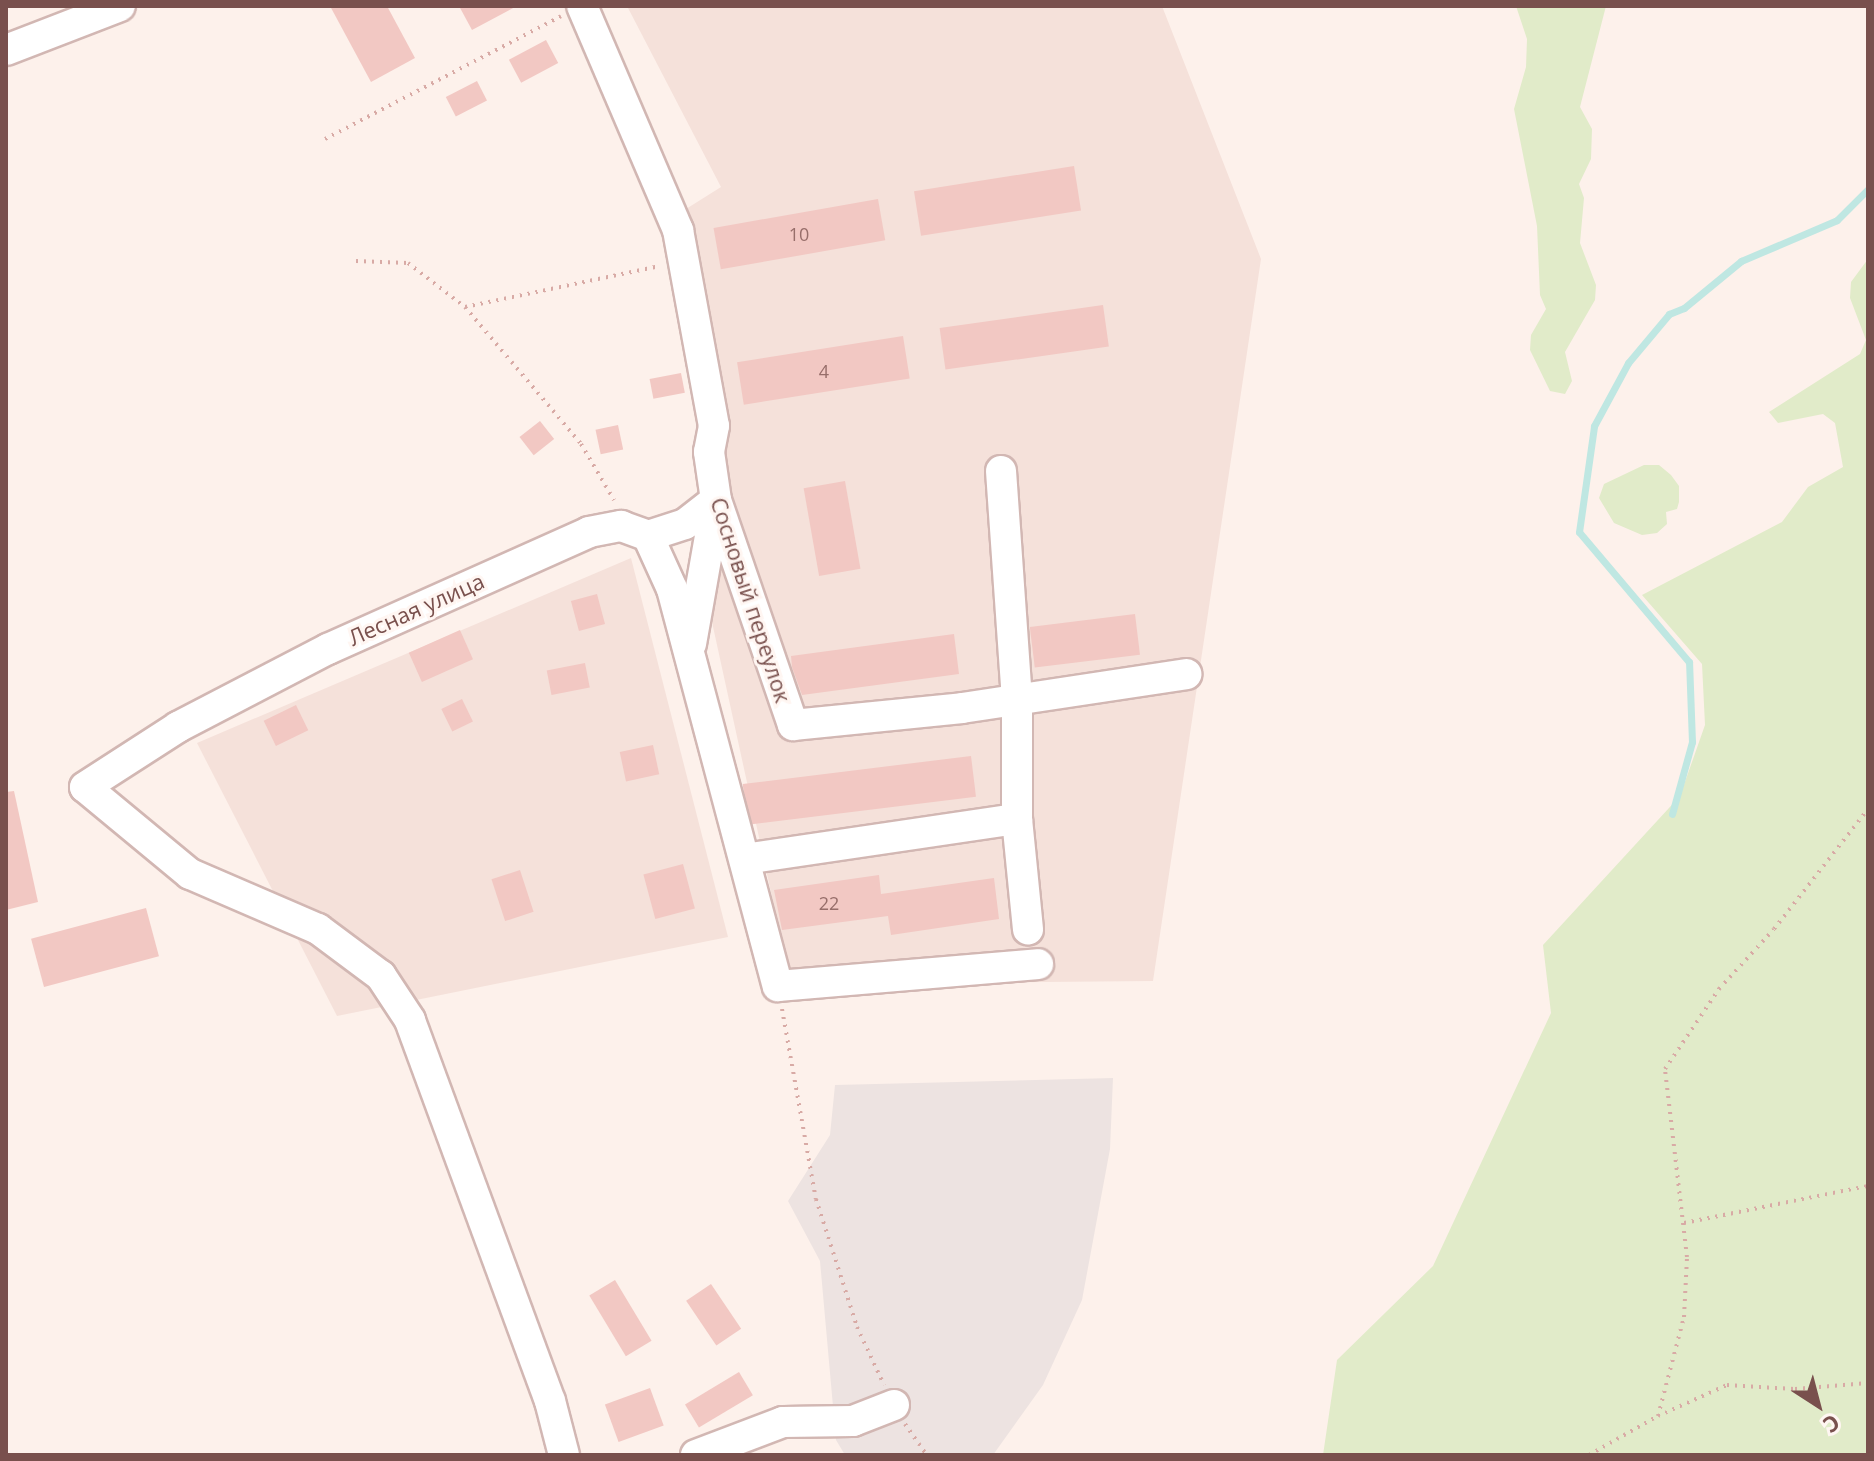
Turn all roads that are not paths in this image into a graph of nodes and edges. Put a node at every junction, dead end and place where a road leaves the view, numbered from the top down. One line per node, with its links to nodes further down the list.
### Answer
1 (120, 6): 3 (street)
2 (575, 10): 5 (street, Сосновый переулок)
3 (6, 50)
4 (1001, 471): 9 (street)
5 (716, 500): 6 (street, Лесная улица); 7 (street); 9 (street, Сосновый переулок)
6 (634, 531): 7 (street); 15 (street, Лесная улица)
7 (689, 654): 11 (street)
8 (1186, 674): 9 (street, Сосновый переулок)
9 (1017, 700): 10 (street)
10 (1017, 819): 11 (street); 12 (street)
11 (745, 859): 13 (street)
12 (1028, 929)
13 (1038, 964)
14 (894, 1405): 16 (street)
15 (564, 1455)
16 (696, 1455)

